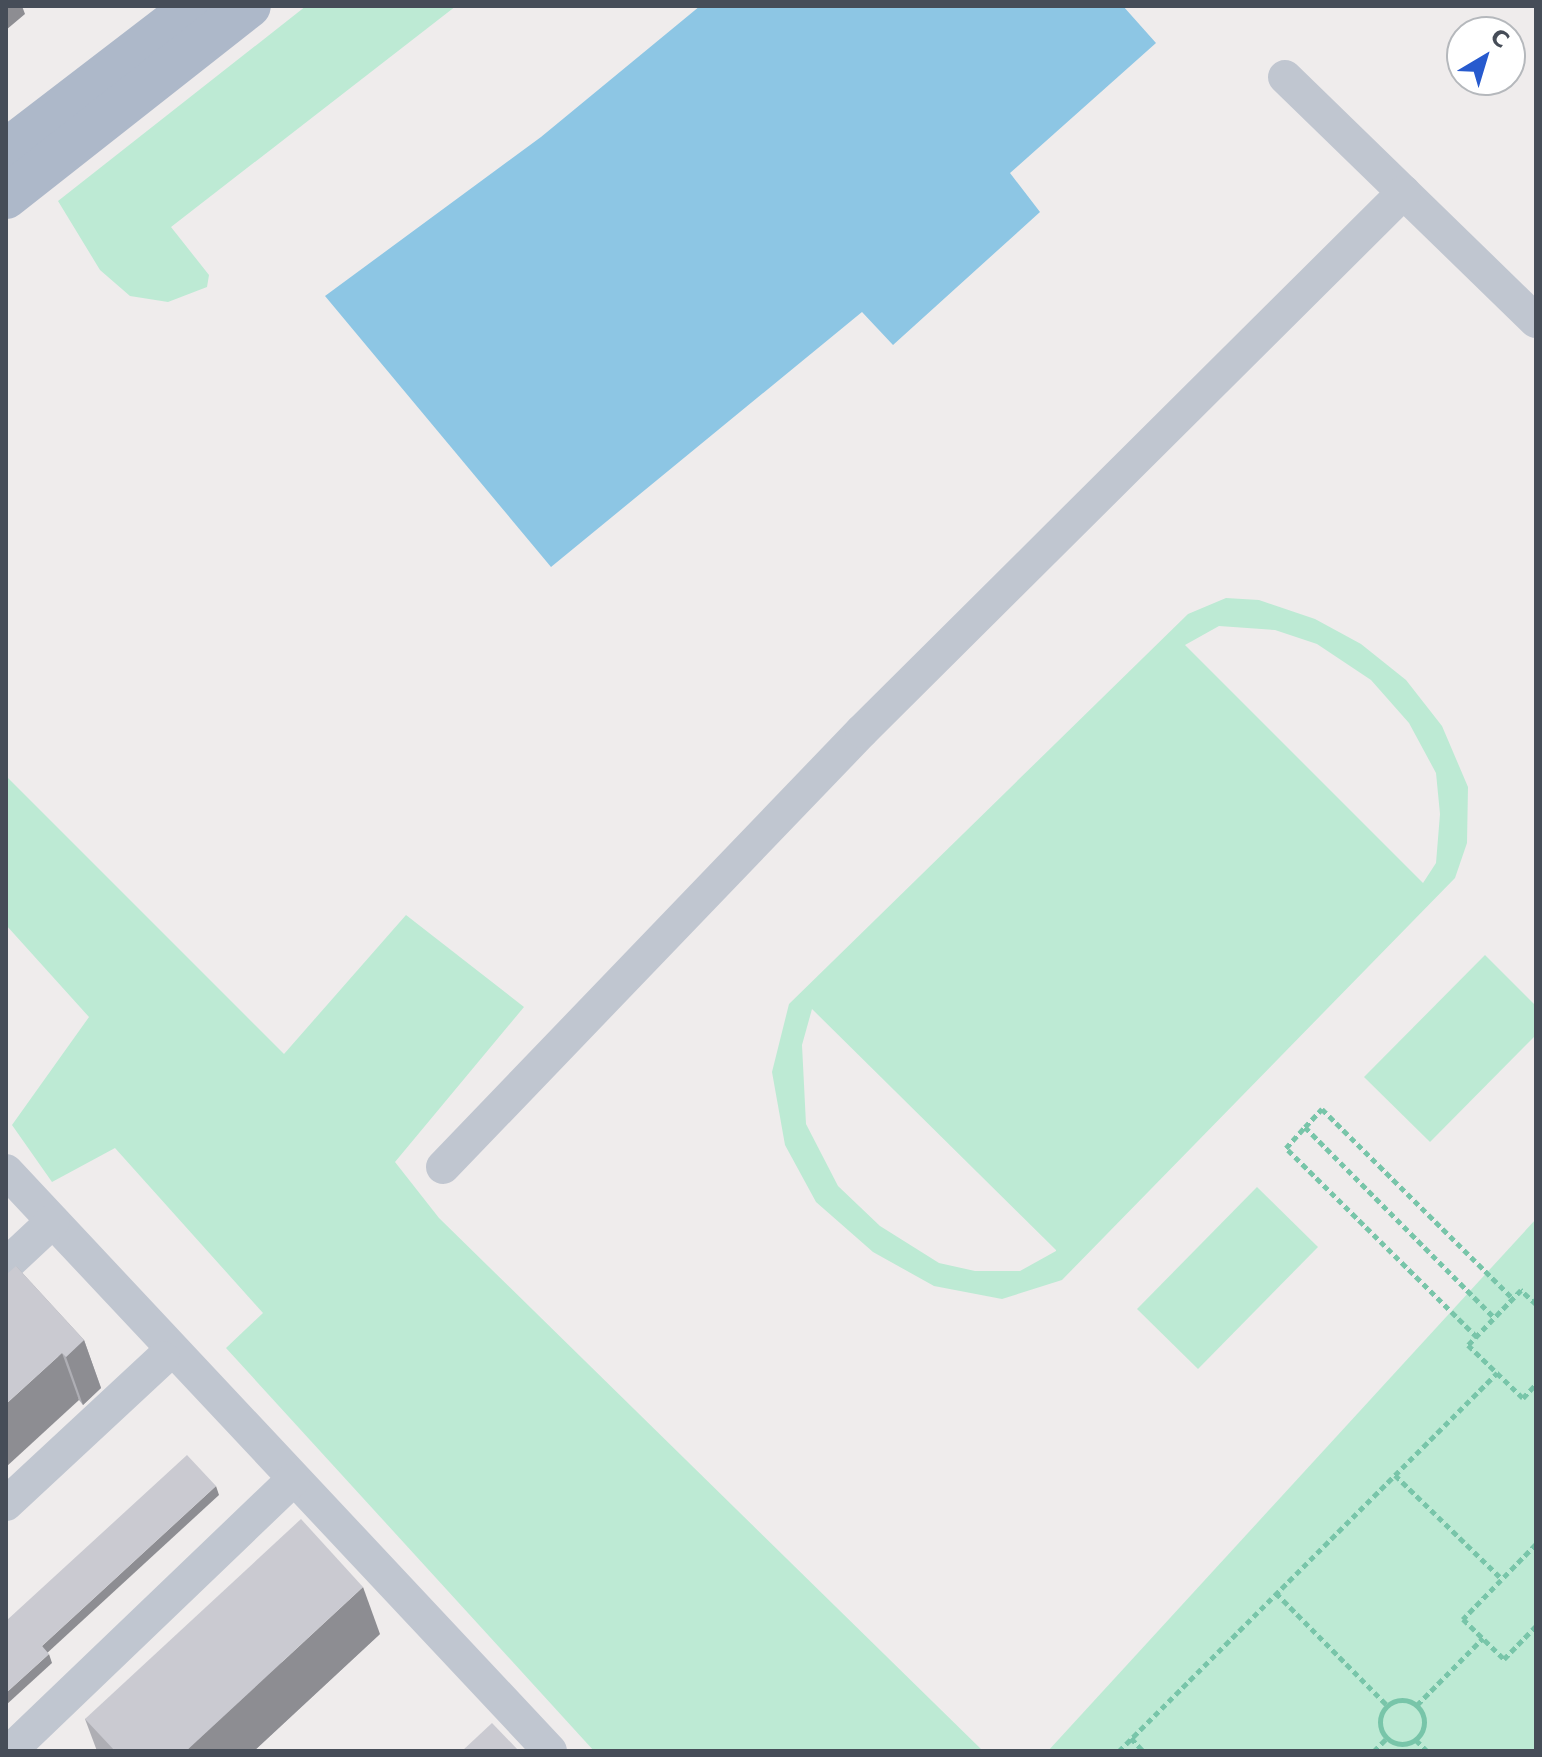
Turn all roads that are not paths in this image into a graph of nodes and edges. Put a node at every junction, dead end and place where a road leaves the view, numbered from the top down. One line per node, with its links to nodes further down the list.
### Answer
1 (195, 6): 4 (main road)
2 (249, 6): 6 (main road)
3 (1285, 77): 5 (lane)
4 (6, 151)
5 (1404, 192): 7 (lane); 8 (lane)
6 (6, 197)
7 (1536, 321)
8 (443, 1167)
9 (6, 1171): 10 (lane)
10 (53, 1221): 11 (lane); 13 (lane)
11 (6, 1265)
12 (163, 1358): 14 (lane)
13 (293, 1480): 15 (lane); 16 (lane)
14 (6, 1504)
15 (10, 1751)
16 (550, 1751)

